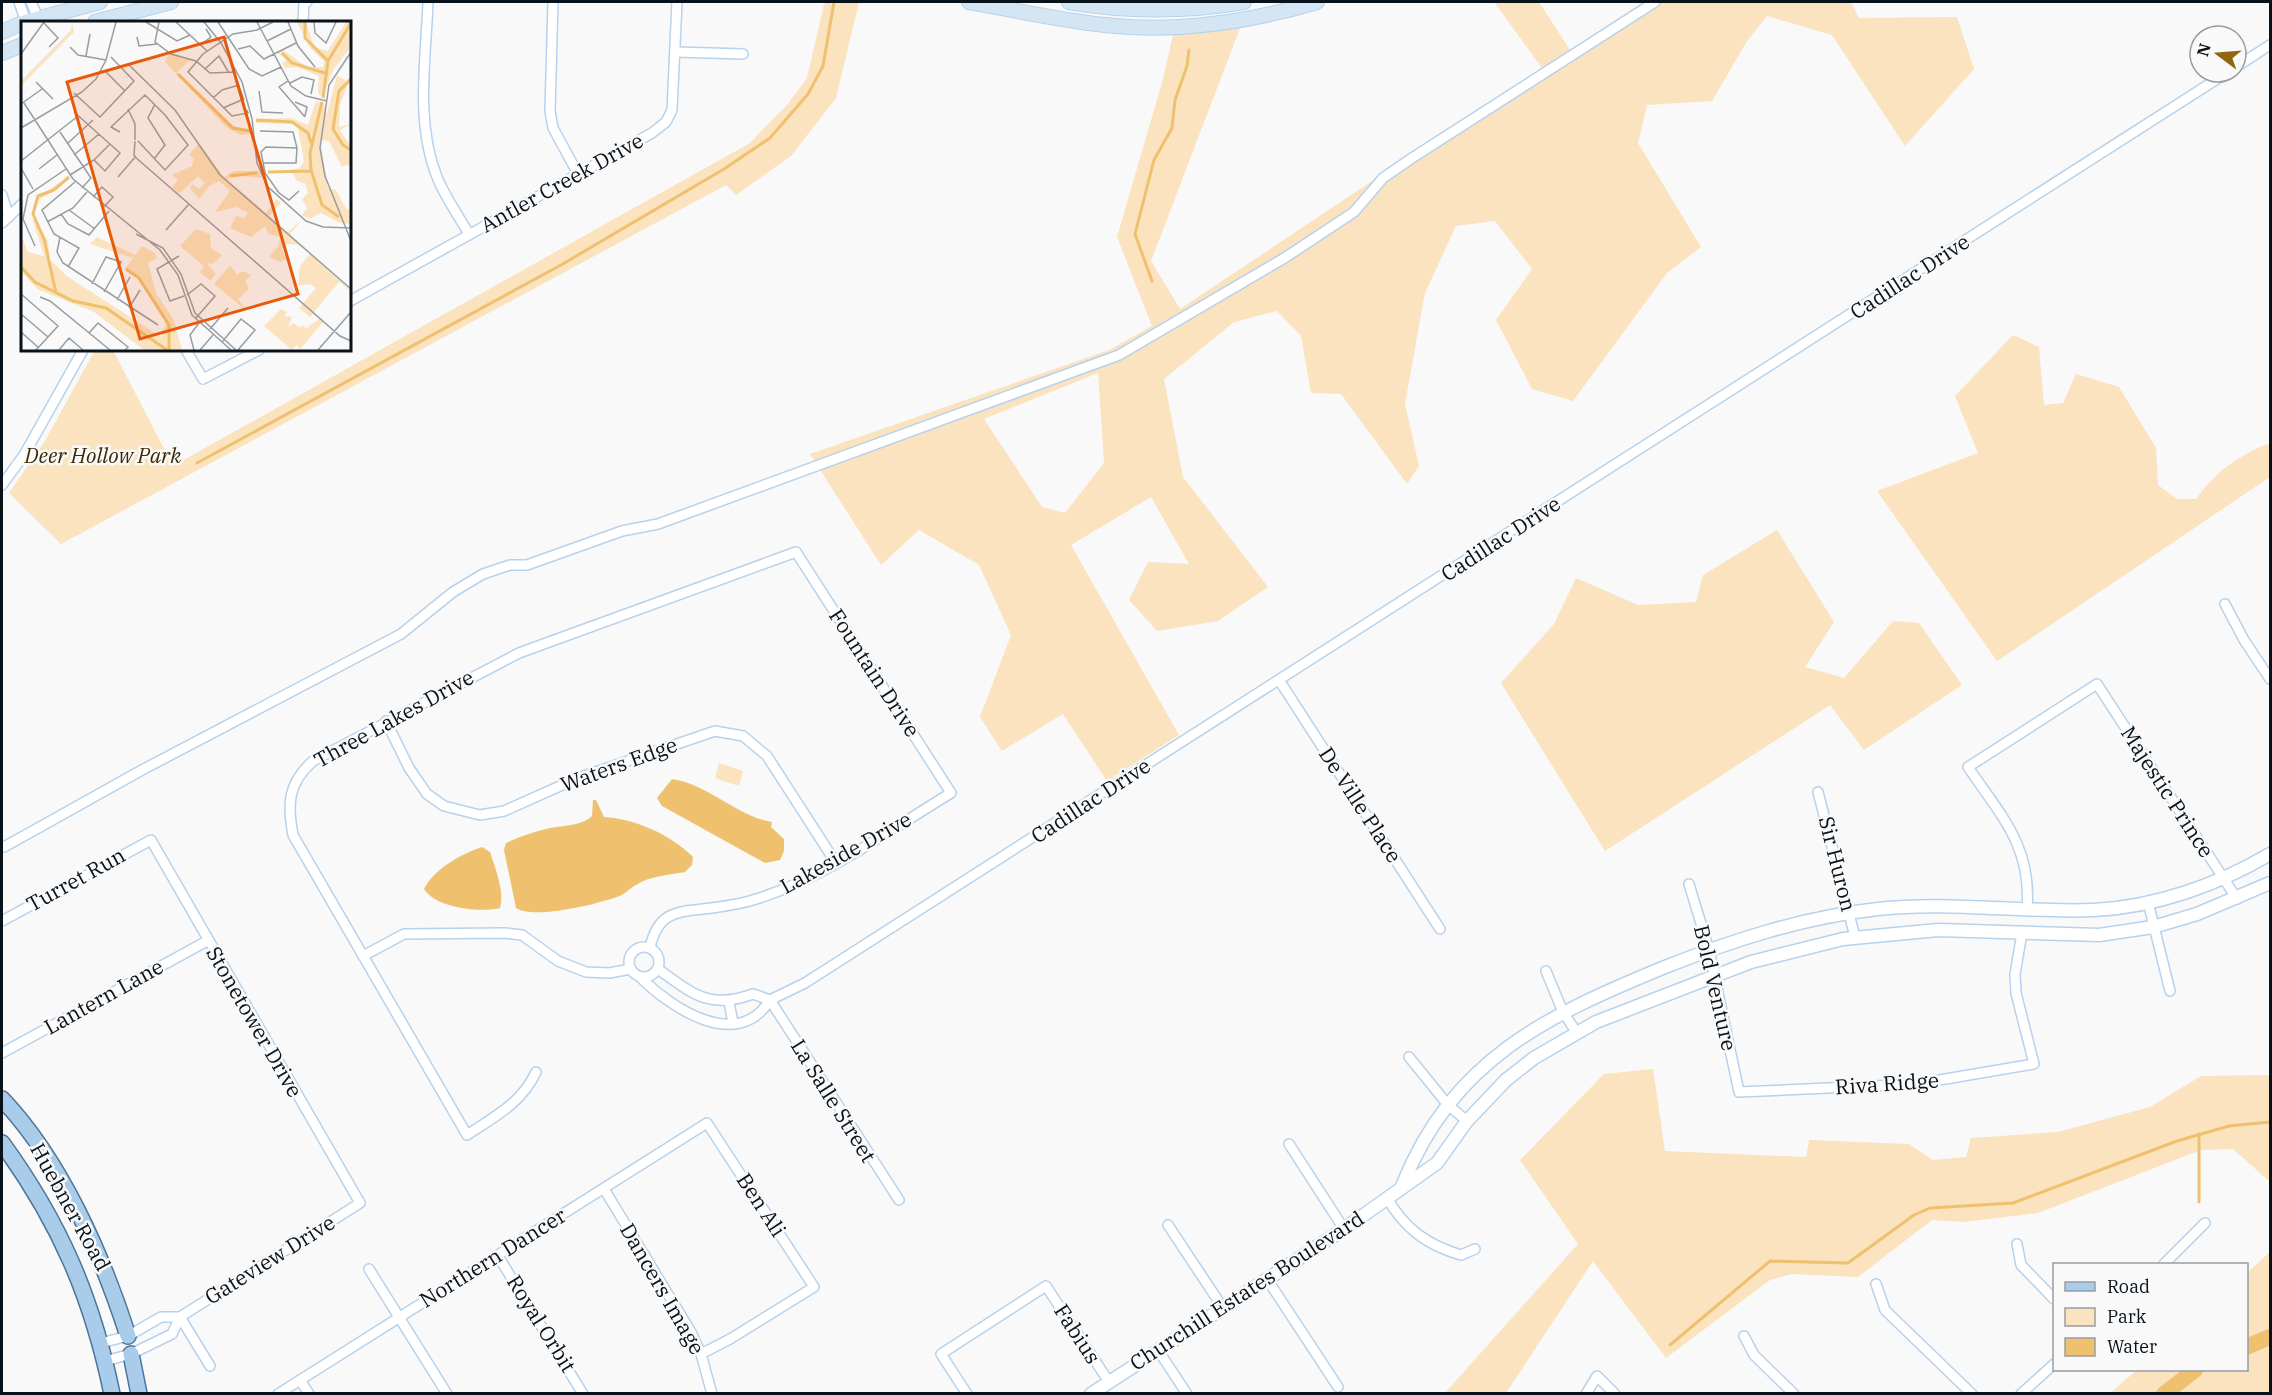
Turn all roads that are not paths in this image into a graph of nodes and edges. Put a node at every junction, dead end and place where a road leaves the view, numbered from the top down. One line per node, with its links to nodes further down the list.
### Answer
1 (19, 2): 15 (street)
2 (31, 2): 16 (street)
3 (100, 2): 17 (main road)
4 (171, 2): 18 (main road)
5 (306, 2): 19 (street)
6 (428, 2): 34 (street)
7 (553, 2): 30 (street)
8 (677, 2): 25 (street, Antler Creek Drive)
9 (969, 2): 21 (main road)
10 (1069, 2): 14 (main road)
11 (1244, 2): 14 (main road)
12 (1317, 2): 21 (main road)
13 (1655, 2): 48 (street)
14 (1167, 10): 21 (main road)
15 (28, 21)
16 (29, 21)
17 (33, 21)
18 (99, 21)
19 (303, 21)
20 (21, 25): 22 (main road)
21 (1166, 28)
22 (2, 32)
23 (21, 45): 26 (main road)
24 (2271, 45): 28 (street)
25 (676, 52): 27 (street); 30 (street, Antler Creek Drive)
26 (2, 53)
27 (743, 54)
28 (2248, 59)
29 (2209, 84): 43 (street, Cadillac Drive)
30 (578, 174): 34 (street, Antler Creek Drive)
31 (2, 195): 33 (street)
32 (21, 205): 33 (street)
33 (5, 220)
34 (469, 234): 35 (street, Antler Creek Drive)
35 (351, 300)
36 (82, 351): 39 (street)
37 (187, 351): 38 (street)
38 (257, 351)
39 (2, 485)
40 (796, 552): 44 (street, Three Lakes Drive); 46 (street, Fountain Drive)
41 (2225, 604): 42 (street)
42 (2271, 679)
43 (1279, 680): 60 (street, De Ville Place); 74 (street, Cadillac Drive)
44 (386, 721): 50 (street, Waters Edge); 66 (street, Three Lakes Drive)
45 (1818, 792): 57 (street, Sir Huron)
46 (951, 793): 50 (street, Lakeside Drive)
47 (151, 840): 58 (street, Turret Run); 63 (street, Stonetower Drive)
48 (4, 847)
49 (2271, 854): 51 (street, Churchill Estates Boulevard)
50 (836, 863): 64 (street, Lakeside Drive)
51 (2222, 878): 54 (street, Majestic Prince); 55 (street, Churchill Estates Boulevard); 56 (street, Majestic Prince)
52 (2271, 883): 54 (street, Churchill Estates Boulevard)
53 (1689, 884): 65 (street, Bold Venture)
54 (2237, 899): 59 (street, Churchill Estates Boulevard)
55 (2148, 902): 56 (street, Churchill Estates Boulevard); 59 (street)
56 (2027, 909): 57 (street, Churchill Estates Boulevard)
57 (1849, 913): 62 (street, Sir Huron); 65 (street, Churchill Estates Boulevard)
58 (2, 921)
59 (2153, 927): 61 (street, Churchill Estates Boulevard); 72 (street)
60 (1440, 930)
61 (2022, 933): 62 (street, Churchill Estates Boulevard); 83 (street, Riva Ridge)
62 (1855, 937): 70 (street, Churchill Estates Boulevard)
63 (207, 941): 80 (street, Lantern Lane); 94 (street, Stonetower Drive)
64 (650, 948): 67 (street); 68 (street)
65 (1709, 950): 70 (street, Bold Venture); 77 (street, Churchill Estates Boulevard)
66 (363, 956): 67 (street); 82 (street, Three Lakes Drive)
67 (631, 969): 71 (street)
68 (658, 969): 71 (street); 73 (street)
69 (1546, 971): 77 (street)
70 (1713, 975): 79 (street, Churchill Estates Boulevard); 83 (street, Bold Venture)
71 (640, 977): 76 (street)
72 (2170, 991)
73 (690, 992): 75 (street); 76 (street)
74 (770, 1000): 75 (street); 78 (street); 93 (street, La Salle Street)
75 (729, 1002): 78 (street)
76 (680, 1008): 78 (street)
77 (1563, 1012): 79 (street); 85 (street, Churchill Estates Boulevard)
78 (733, 1023)
79 (1577, 1033): 86 (street, Churchill Estates Boulevard)
80 (2, 1053)
81 (1409, 1057): 85 (street)
82 (536, 1072)
83 (1739, 1092)
84 (2, 1099): 109 (main road, Huebner Road)
85 (1448, 1105): 86 (street); 90 (street, Churchill Estates Boulevard)
86 (1467, 1121): 90 (street, Churchill Estates Boulevard)
87 (707, 1123): 91 (street, Northern Dancer); 114 (street, Ben Ali)
88 (2, 1143): 111 (main road, Huebner Road)
89 (1289, 1144): 97 (street)
90 (1401, 1186): 92 (street, Churchill Estates Boulevard)
91 (604, 1189): 100 (street, Northern Dancer); 114 (street, Dancers Image)
92 (1387, 1198): 97 (street, Churchill Estates Boulevard); 99 (street)
93 (898, 1200)
94 (360, 1203): 107 (street, Gateview Drive)
95 (2205, 1222): 101 (street)
96 (1168, 1225): 106 (street)
97 (1344, 1229): 103 (street, Churchill Estates Boulevard)
98 (2017, 1244): 105 (street)
99 (1475, 1249)
100 (498, 1256): 108 (street, Northern Dancer); 126 (street, Royal Orbit)
101 (2165, 1263)
102 (369, 1269): 108 (street)
103 (1267, 1279): 106 (street, Churchill Estates Boulevard); 120 (street)
104 (1876, 1284): 134 (street)
105 (2053, 1297)
106 (1223, 1308): 112 (street, Churchill Estates Boulevard)
107 (180, 1317): 109 (street, Gateview Drive); 113 (street, Gateview Drive); 116 (street)
108 (399, 1317): 118 (street, Northern Dancer); 125 (street)
109 (128, 1336): 111 (street, Gateview Drive); 113 (main road, Huebner Road)
110 (1744, 1336): 133 (street)
111 (101, 1344): 115 (main road, Huebner Road)
112 (1158, 1350): 119 (street, Churchill Estates Boulevard); 130 (street)
113 (131, 1354): 115 (street, Gateview Drive); 122 (main road, Huebner Road)
114 (701, 1354): 127 (street, Dancers Image)
115 (105, 1361): 121 (main road, Huebner Road)
116 (210, 1366)
117 (2053, 1366): 135 (street)
118 (300, 1380): 123 (street, Northern Dancer); 124 (street)
119 (1108, 1382): 128 (street, Fabius); 129 (street, Churchill Estates Boulevard)
120 (1338, 1387)
121 (112, 1394)
122 (139, 1394)
123 (278, 1394)
124 (309, 1394)
125 (447, 1394)
126 (583, 1394)
127 (712, 1394)
128 (967, 1394)
129 (1091, 1394)
130 (1186, 1394)
131 (1586, 1394): 132 (street)
132 (1615, 1394)
133 (1794, 1394)
134 (1972, 1394)
135 (2021, 1394)

